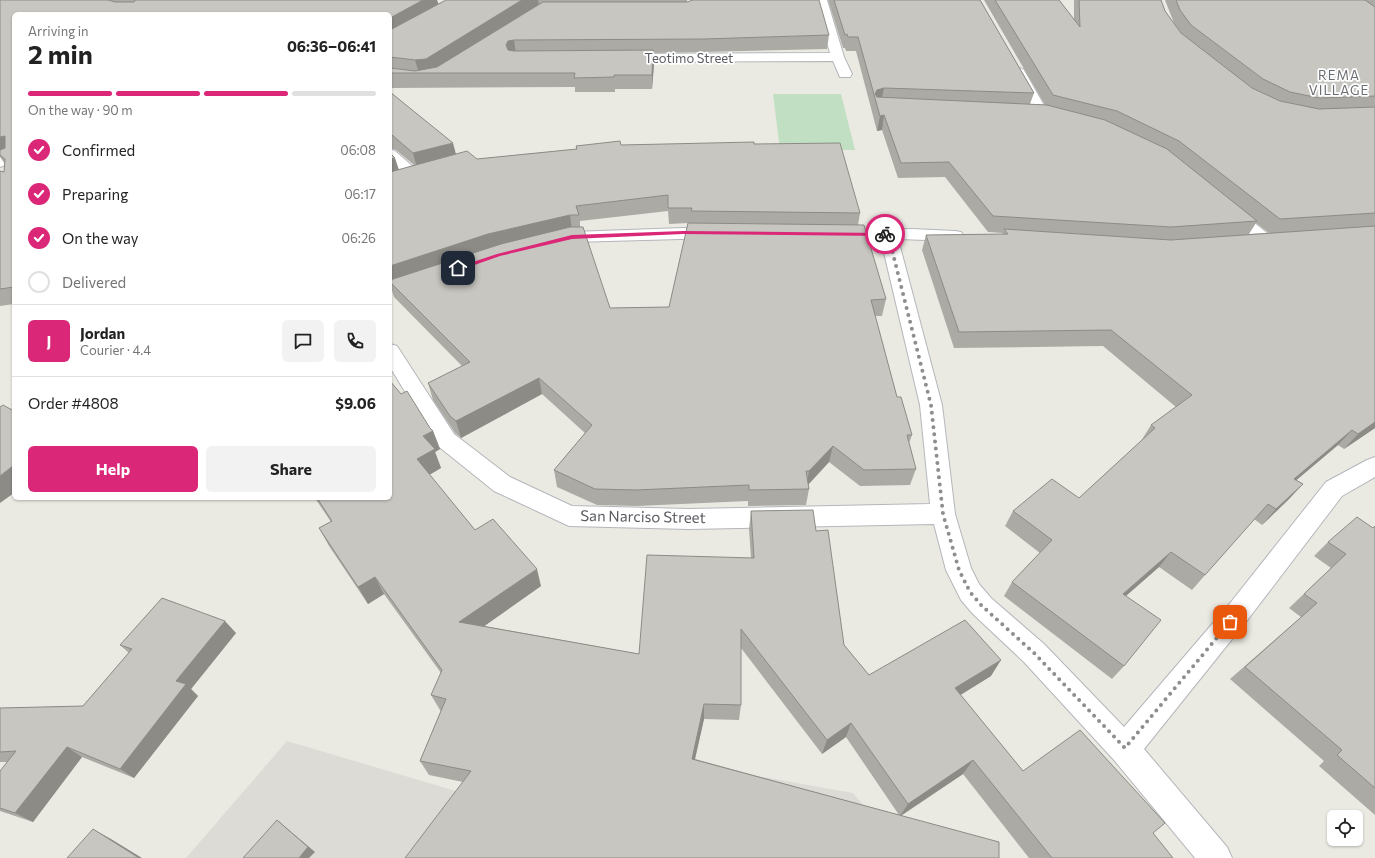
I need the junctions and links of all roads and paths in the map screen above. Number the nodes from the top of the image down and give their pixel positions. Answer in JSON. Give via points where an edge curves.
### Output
{"nodes":[{"id":1,"x":821,"y":0,"type":"edge"},
{"id":2,"x":838,"y":57,"type":"junction"},
{"id":3,"x":610,"y":58,"type":"edge"},
{"id":4,"x":1011,"y":60,"type":"edge"},
{"id":5,"x":845,"y":74,"type":"dead end"},
{"id":6,"x":1026,"y":113,"type":"edge"},
{"id":7,"x":392,"y":155,"type":"edge"},
{"id":8,"x":12,"y":159,"type":"edge"},
{"id":9,"x":2,"y":169,"type":"edge"},
{"id":10,"x":396,"y":180,"type":"edge"},
{"id":11,"x":1219,"y":203,"type":"edge"},
{"id":12,"x":730,"y":233,"type":"edge"},
{"id":13,"x":823,"y":234,"type":"edge"},
{"id":14,"x":888,"y":234,"type":"junction"},
{"id":15,"x":974,"y":237,"type":"edge"},
{"id":16,"x":1245,"y":243,"type":"edge"},
{"id":17,"x":542,"y":244,"type":"edge"},
{"id":18,"x":392,"y":354,"type":"edge"},
{"id":19,"x":1375,"y":466,"type":"edge"},
{"id":20,"x":943,"y":514,"type":"junction"},
{"id":21,"x":1125,"y":748,"type":"junction"},
{"id":22,"x":1216,"y":858,"type":"edge"}],
"edges":[{"from":1,"to":2,"type":"street"},
{"from":2,"to":3,"type":"street","name":"Teotimo Street"},
{"from":2,"to":5,"type":"street"},
{"from":4,"to":6,"type":"street","via":[[1048,115]]},
{"from":7,"to":10,"type":"street","via":[[421,174]]},
{"from":8,"to":9,"type":"street"},
{"from":11,"to":16,"type":"street","via":[[1275,241]]},
{"from":12,"to":17,"type":"street","via":[[572,237]]},
{"from":13,"to":14,"type":"street"},
{"from":14,"to":15,"type":"street"},
{"from":14,"to":20,"type":"street","via":[[931,405]]},
{"from":18,"to":20,"type":"street","name":"San Narciso Street","via":[[446,440],[502,484],[569,516],[689,519]]},
{"from":19,"to":21,"type":"street","via":[[1334,489],[1240,610]]},
{"from":20,"to":21,"type":"street","via":[[959,570],[970,592],[1034,653]]},
{"from":21,"to":22,"type":"street"}]}
